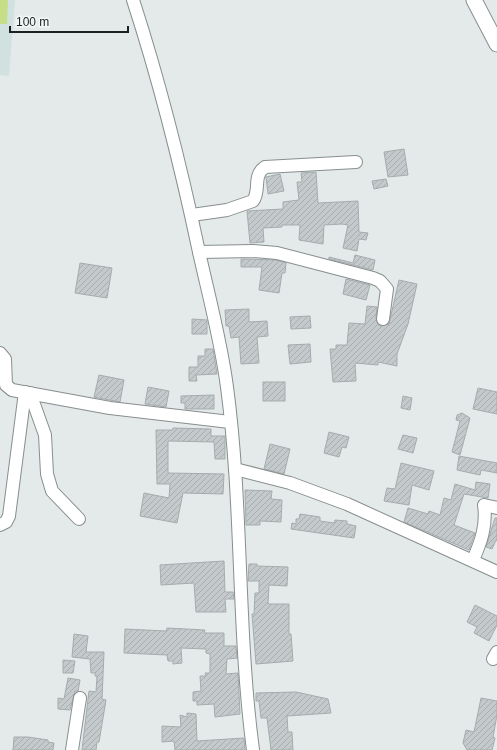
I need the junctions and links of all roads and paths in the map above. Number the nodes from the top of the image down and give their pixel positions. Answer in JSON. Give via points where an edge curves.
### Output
{"nodes":[{"id":1,"x":133,"y":0,"type":"edge"},
{"id":2,"x":474,"y":0,"type":"edge"},
{"id":3,"x":497,"y":44,"type":"edge"},
{"id":4,"x":356,"y":162,"type":"dead end"},
{"id":5,"x":192,"y":216,"type":"junction"},
{"id":6,"x":199,"y":252,"type":"junction"},
{"id":7,"x":383,"y":318,"type":"dead end"},
{"id":8,"x":0,"y":353,"type":"edge"},
{"id":9,"x":27,"y":393,"type":"junction"},
{"id":10,"x":230,"y":422,"type":"junction"},
{"id":11,"x":235,"y":469,"type":"junction"},
{"id":12,"x":497,"y":508,"type":"edge"},
{"id":13,"x":79,"y":519,"type":"dead end"},
{"id":14,"x":0,"y":526,"type":"edge"},
{"id":15,"x":473,"y":560,"type":"junction"},
{"id":16,"x":497,"y":572,"type":"edge"},
{"id":17,"x":80,"y":698,"type":"dead end"},
{"id":18,"x":72,"y":750,"type":"edge"},
{"id":19,"x":253,"y":750,"type":"edge"}],
"edges":[{"from":1,"to":5,"type":"street","via":[[157,76]]},
{"from":2,"to":3,"type":"main road"},
{"from":4,"to":5,"type":"street","via":[[266,168],[258,177],[253,201],[227,210]]},
{"from":5,"to":6,"type":"street"},
{"from":6,"to":7,"type":"street","via":[[277,253],[373,278],[387,289]]},
{"from":6,"to":10,"type":"street","via":[[227,386]]},
{"from":8,"to":9,"type":"street","via":[[5,359],[8,388]]},
{"from":9,"to":10,"type":"street","via":[[110,408]]},
{"from":9,"to":13,"type":"street","via":[[44,435],[47,474],[52,491]]},
{"from":9,"to":14,"type":"street","via":[[9,516]]},
{"from":10,"to":11,"type":"street"},
{"from":11,"to":15,"type":"street","via":[[290,483],[347,504]]},
{"from":11,"to":19,"type":"street"},
{"from":12,"to":15,"type":"street","via":[[484,505],[484,531]]},
{"from":15,"to":16,"type":"street"},
{"from":17,"to":18,"type":"street"}]}
